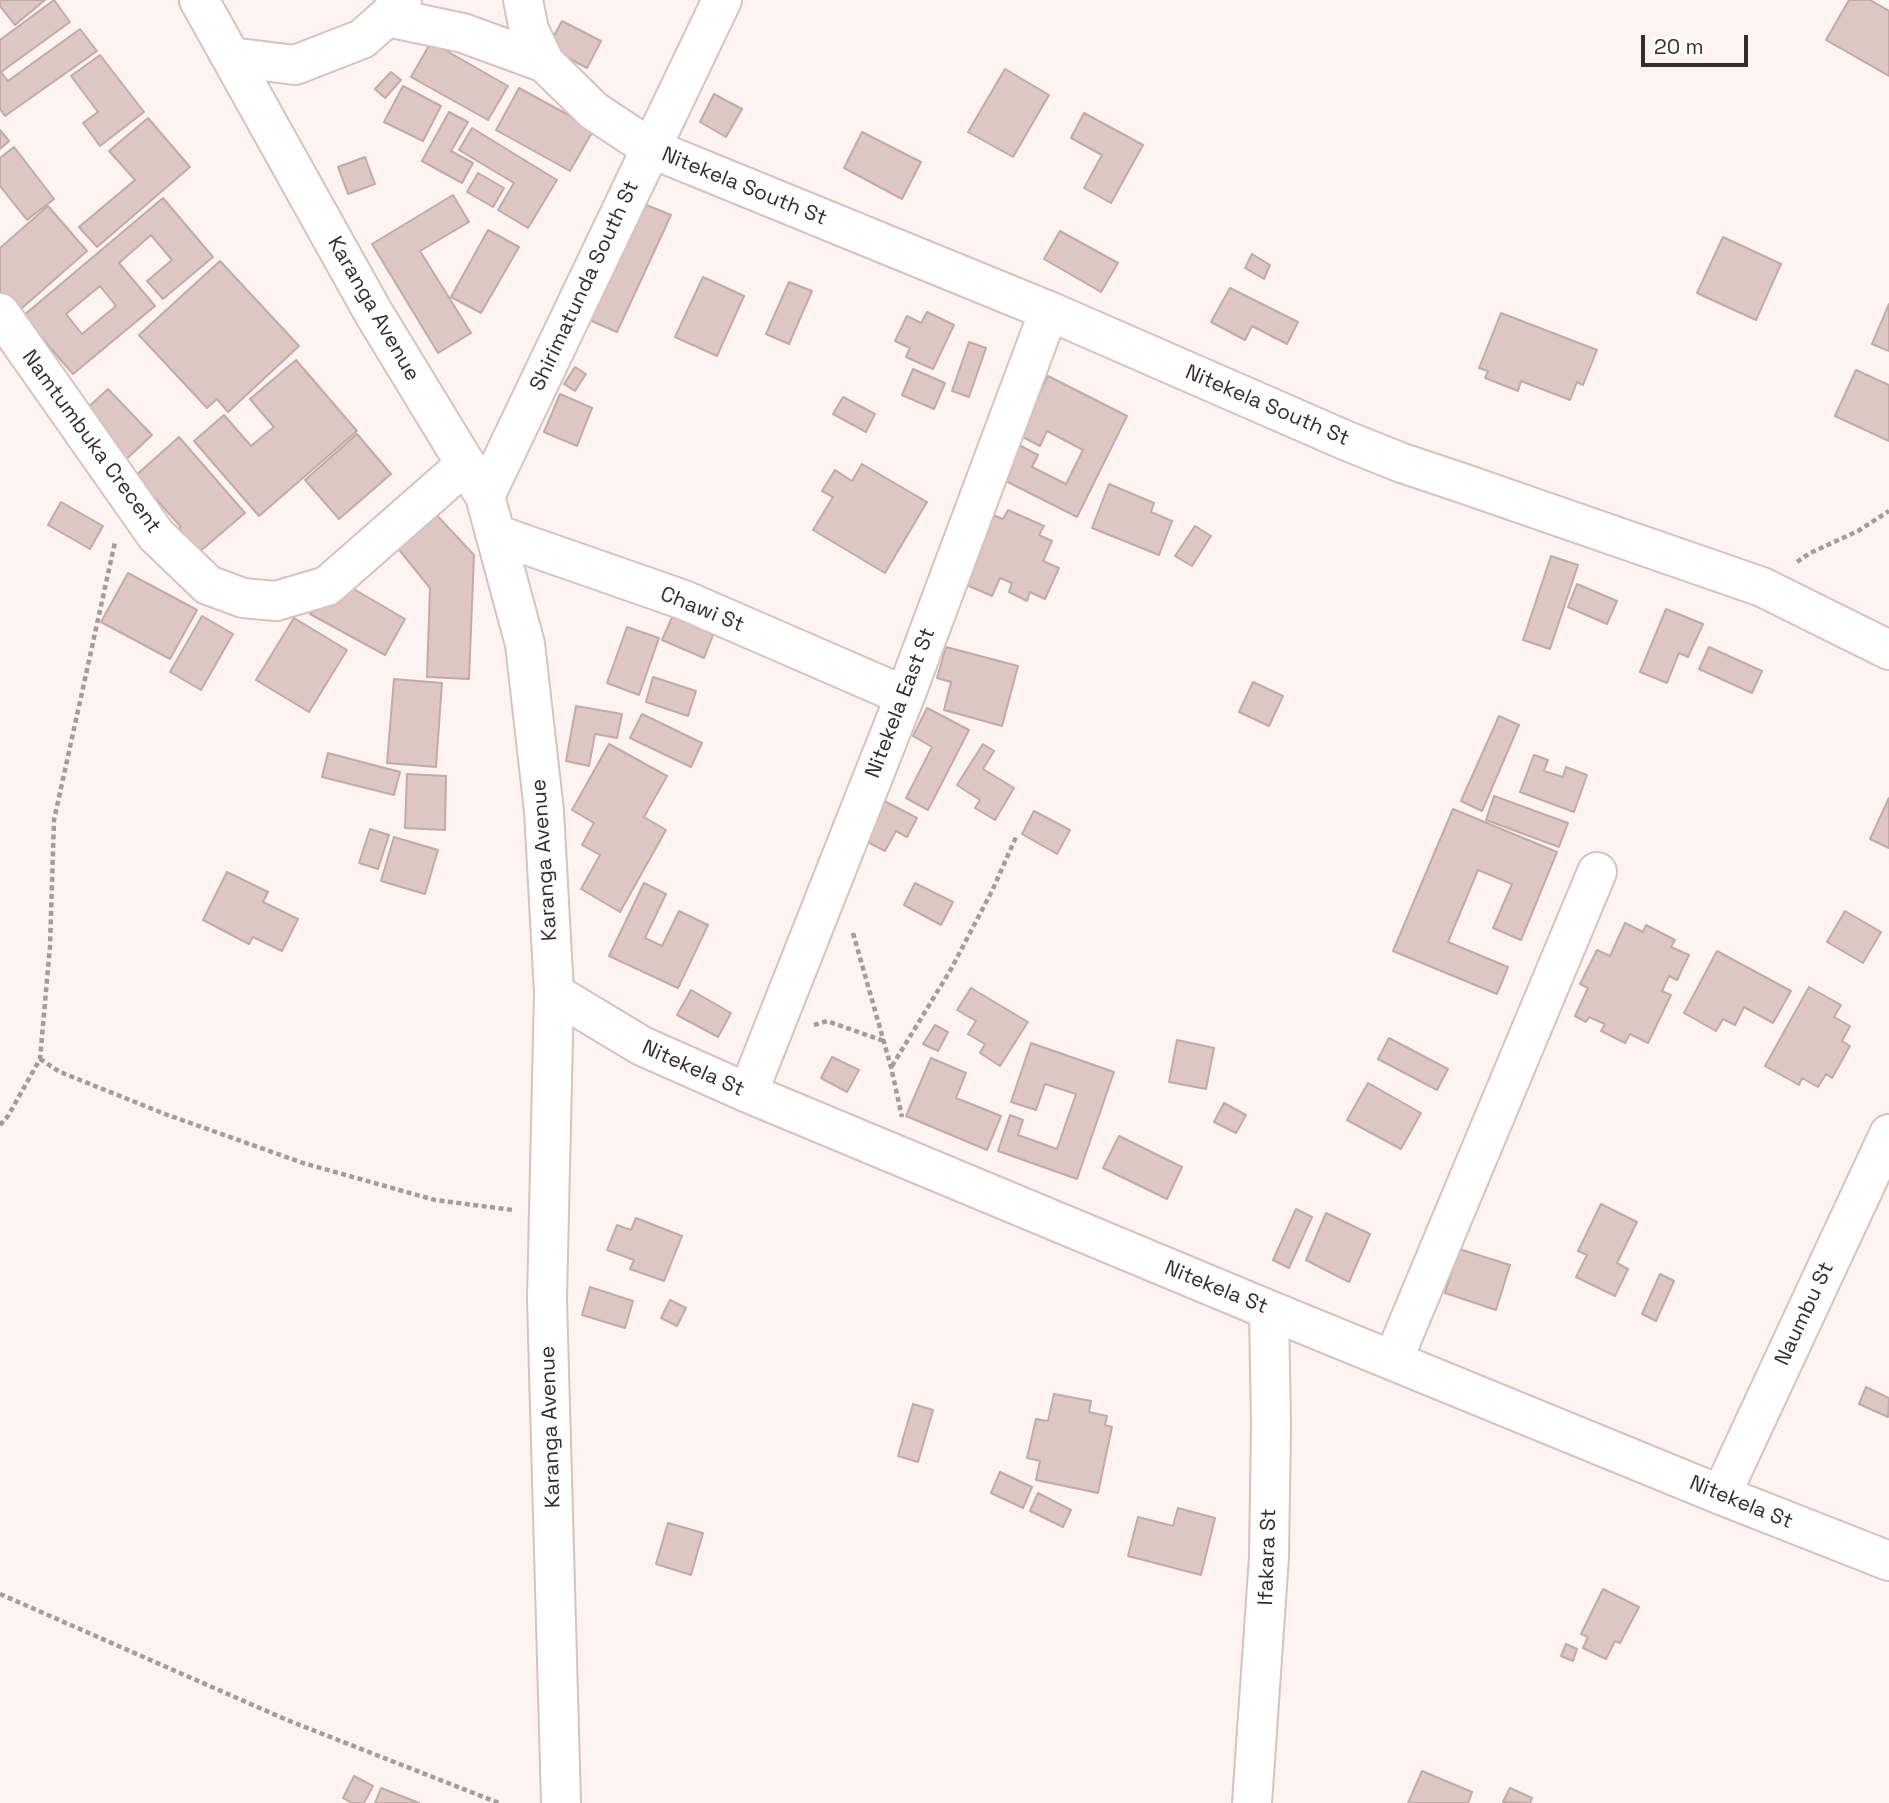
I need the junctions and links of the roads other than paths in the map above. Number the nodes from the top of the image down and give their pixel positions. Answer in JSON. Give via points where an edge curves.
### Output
{"nodes":[{"id":1,"x":199,"y":0,"type":"edge"},
{"id":2,"x":523,"y":0,"type":"edge"},
{"id":3,"x":722,"y":0,"type":"edge"},
{"id":4,"x":394,"y":8,"type":"edge"},
{"id":5,"x":230,"y":57,"type":"junction"},
{"id":6,"x":545,"y":64,"type":"junction"},
{"id":7,"x":650,"y":148,"type":"junction"},
{"id":8,"x":1049,"y":312,"type":"junction"},
{"id":9,"x":0,"y":313,"type":"edge"},
{"id":10,"x":466,"y":464,"type":"junction"},
{"id":11,"x":485,"y":496,"type":"junction"},
{"id":12,"x":495,"y":534,"type":"junction"},
{"id":13,"x":1889,"y":650,"type":"edge"},
{"id":14,"x":905,"y":696,"type":"junction"},
{"id":15,"x":1597,"y":872,"type":"dead end"},
{"id":16,"x":554,"y":993,"type":"junction"},
{"id":17,"x":748,"y":1093,"type":"junction"},
{"id":18,"x":1889,"y":1134,"type":"edge"},
{"id":19,"x":1269,"y":1310,"type":"junction"},
{"id":20,"x":1393,"y":1360,"type":"junction"},
{"id":21,"x":1721,"y":1495,"type":"junction"},
{"id":22,"x":1889,"y":1561,"type":"edge"},
{"id":23,"x":561,"y":1803,"type":"edge"},
{"id":24,"x":1252,"y":1803,"type":"edge"}],
"edges":[{"from":1,"to":5,"type":"street","name":"Karanga Avenue"},
{"from":2,"to":6,"type":"street","via":[[529,30]]},
{"from":3,"to":7,"type":"street","name":"Shirimatunda South St"},
{"from":4,"to":5,"type":"street","via":[[362,39],[295,65]]},
{"from":4,"to":6,"type":"street"},
{"from":5,"to":10,"type":"street","name":"Karanga Avenue","via":[[373,312]]},
{"from":6,"to":7,"type":"street","name":"Nitekela South St","via":[[594,111]]},
{"from":7,"to":8,"type":"street","name":"Nitekela South St"},
{"from":7,"to":11,"type":"street","name":"Shirimatunda South St"},
{"from":8,"to":13,"type":"street","name":"Nitekela South St","via":[[1402,463],[1762,587]]},
{"from":8,"to":14,"type":"street","name":"Nitekela East St"},
{"from":9,"to":10,"type":"street","name":"Namtumbuka Crecent","via":[[156,535],[208,585],[243,598],[276,601],[327,586]]},
{"from":10,"to":11,"type":"street","name":"Karanga Avenue"},
{"from":11,"to":12,"type":"street","name":"Karanga Avenue"},
{"from":12,"to":14,"type":"street","name":"Chawi St","via":[[684,600]]},
{"from":12,"to":16,"type":"street","name":"Karanga Avenue","via":[[525,644],[544,811]]},
{"from":14,"to":17,"type":"street","name":"Nitekela East St"},
{"from":15,"to":20,"type":"street"},
{"from":16,"to":17,"type":"street","name":"Nitekela St","via":[[642,1046]]},
{"from":16,"to":23,"type":"street","name":"Karanga Avenue","via":[[547,1299]]},
{"from":17,"to":19,"type":"street","name":"Nitekela St"},
{"from":18,"to":21,"type":"street","name":"Naumbu St"},
{"from":19,"to":20,"type":"street","name":"Nitekela St"},
{"from":19,"to":24,"type":"street","name":"Ifakara St","via":[[1269,1557]]},
{"from":20,"to":21,"type":"street","name":"Nitekela St"},
{"from":21,"to":22,"type":"street","name":"Nitekela St"}]}
